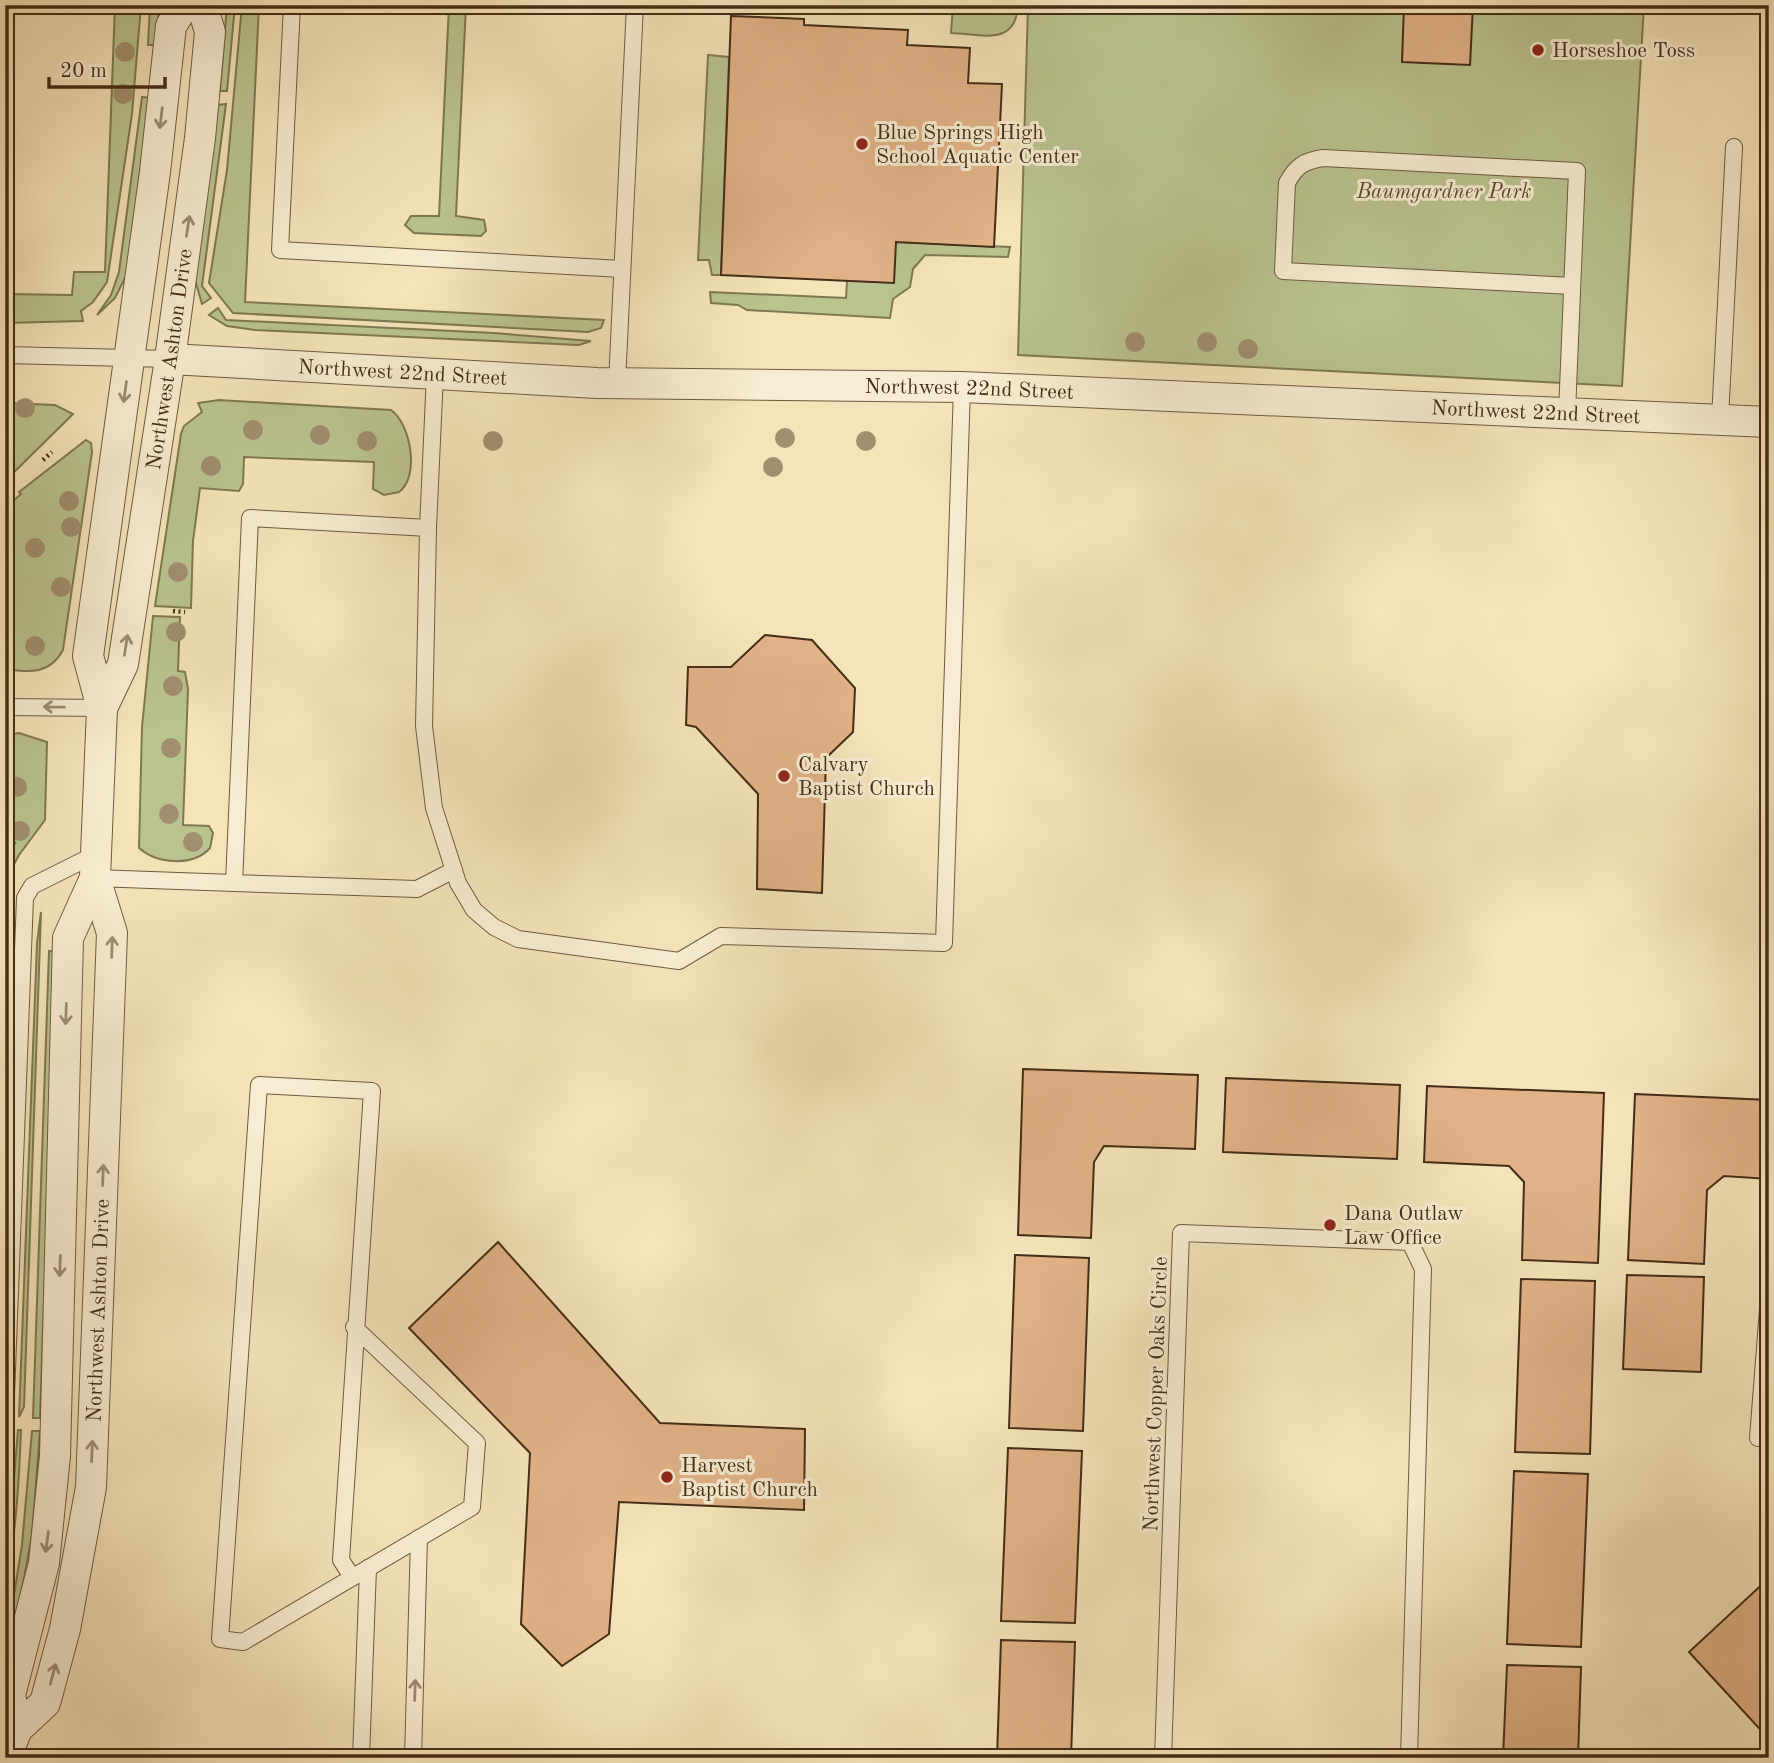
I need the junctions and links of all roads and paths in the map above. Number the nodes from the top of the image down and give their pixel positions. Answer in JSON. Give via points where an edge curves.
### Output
{"nodes":[{"id":1,"x":184,"y":5,"type":"edge"},
{"id":2,"x":202,"y":5,"type":"edge"},
{"id":3,"x":292,"y":5,"type":"edge"},
{"id":4,"x":635,"y":5,"type":"edge"},
{"id":5,"x":1734,"y":147,"type":"dead end"},
{"id":6,"x":622,"y":269,"type":"junction"},
{"id":7,"x":1572,"y":286,"type":"junction"},
{"id":8,"x":5,"y":355,"type":"edge"},
{"id":9,"x":129,"y":358,"type":"junction"},
{"id":10,"x":170,"y":359,"type":"junction"},
{"id":11,"x":435,"y":374,"type":"junction"},
{"id":12,"x":617,"y":383,"type":"junction"},
{"id":13,"x":962,"y":387,"type":"junction"},
{"id":14,"x":1567,"y":413,"type":"junction"},
{"id":15,"x":1720,"y":419,"type":"junction"},
{"id":16,"x":1769,"y":422,"type":"edge"},
{"id":17,"x":52,"y":452,"type":"dead end"},
{"id":18,"x":43,"y":460,"type":"dead end"},
{"id":19,"x":14,"y":486,"type":"dead end"},
{"id":20,"x":5,"y":493,"type":"edge"},
{"id":21,"x":428,"y":528,"type":"junction"},
{"id":22,"x":173,"y":611,"type":"dead end"},
{"id":23,"x":185,"y":612,"type":"dead end"},
{"id":24,"x":5,"y":707,"type":"edge"},
{"id":25,"x":102,"y":708,"type":"junction"},
{"id":26,"x":96,"y":866,"type":"junction"},
{"id":27,"x":454,"y":870,"type":"junction"},
{"id":28,"x":234,"y":883,"type":"junction"},
{"id":29,"x":1769,"y":1296,"type":"edge"},
{"id":30,"x":354,"y":1327,"type":"junction"},
{"id":31,"x":5,"y":1422,"type":"edge"},
{"id":32,"x":1758,"y":1438,"type":"dead end"},
{"id":33,"x":419,"y":1538,"type":"junction"},
{"id":34,"x":368,"y":1568,"type":"junction"},
{"id":35,"x":352,"y":1577,"type":"junction"},
{"id":36,"x":11,"y":1663,"type":"edge"},
{"id":37,"x":17,"y":1729,"type":"junction"},
{"id":38,"x":6,"y":1758,"type":"edge"},
{"id":39,"x":361,"y":1758,"type":"edge"},
{"id":40,"x":413,"y":1758,"type":"edge"},
{"id":41,"x":1163,"y":1758,"type":"edge"},
{"id":42,"x":1409,"y":1758,"type":"edge"}],
"edges":[{"from":1,"to":9,"type":"street","name":"Northwest Ashton Drive","one_way":true,"via":[[170,26]]},
{"from":10,"to":2,"type":"street","name":"Northwest Ashton Drive","one_way":true,"via":[[210,32]]},
{"from":3,"to":6,"type":"lane","via":[[280,250]]},
{"from":4,"to":6,"type":"lane"},
{"from":5,"to":15,"type":"lane"},
{"from":6,"to":12,"type":"lane"},
{"from":7,"to":7,"type":"lane","via":[[1577,171],[1323,158],[1306,161],[1287,183],[1283,271]]},
{"from":7,"to":14,"type":"lane"},
{"from":8,"to":9,"type":"lane"},
{"from":9,"to":10,"type":"lane"},
{"from":9,"to":25,"type":"street","name":"Northwest Ashton Drive","one_way":true,"via":[[88,656]]},
{"from":10,"to":11,"type":"street","name":"Northwest 22nd Street"},
{"from":25,"to":10,"type":"street","name":"Northwest Ashton Drive","one_way":true,"via":[[123,664]]},
{"from":11,"to":12,"type":"street","name":"Northwest 22nd Street"},
{"from":11,"to":21,"type":"lane"},
{"from":12,"to":13,"type":"street","name":"Northwest 22nd Street"},
{"from":13,"to":14,"type":"street","name":"Northwest 22nd Street"},
{"from":13,"to":27,"type":"lane","via":[[944,943],[721,936],[679,961],[518,939],[474,910]]},
{"from":14,"to":15,"type":"street","name":"Northwest 22nd Street"},
{"from":15,"to":16,"type":"street","name":"Northwest 22nd Street"},
{"from":17,"to":18,"type":"path"},
{"from":19,"to":20,"type":"path"},
{"from":21,"to":27,"type":"lane","via":[[424,726],[434,808]]},
{"from":21,"to":28,"type":"lane","via":[[250,518]]},
{"from":22,"to":23,"type":"path"},
{"from":25,"to":24,"type":"lane","one_way":true},
{"from":25,"to":26,"type":"street","name":"Northwest Ashton Drive"},
{"from":26,"to":28,"type":"lane"},
{"from":26,"to":31,"type":"lane","via":[[32,886],[25,898]]},
{"from":26,"to":36,"type":"street","name":"Northwest Ashton Drive","one_way":true,"via":[[68,938],[53,1484],[44,1563]]},
{"from":37,"to":26,"type":"street","name":"Northwest Ashton Drive","one_way":true,"via":[[45,1703],[65,1629],[91,1487],[113,933]]},
{"from":27,"to":28,"type":"lane","via":[[417,889]]},
{"from":29,"to":32,"type":"lane"},
{"from":30,"to":33,"type":"lane","via":[[477,1443],[472,1507]]},
{"from":30,"to":35,"type":"lane","via":[[341,1560]]},
{"from":30,"to":35,"type":"lane","via":[[372,1091],[259,1085],[220,1639],[243,1642]]},
{"from":33,"to":34,"type":"lane"},
{"from":40,"to":33,"type":"lane","one_way":true},
{"from":34,"to":35,"type":"lane"},
{"from":34,"to":39,"type":"lane"},
{"from":36,"to":37,"type":"street","name":"Northwest Ashton Drive","via":[[10,1695]]},
{"from":37,"to":38,"type":"street","name":"Northwest Ashton Drive"},
{"from":41,"to":42,"type":"lane","name":"Northwest Copper Oaks Circle","via":[[1181,1233],[1410,1241],[1423,1269]]}]}
